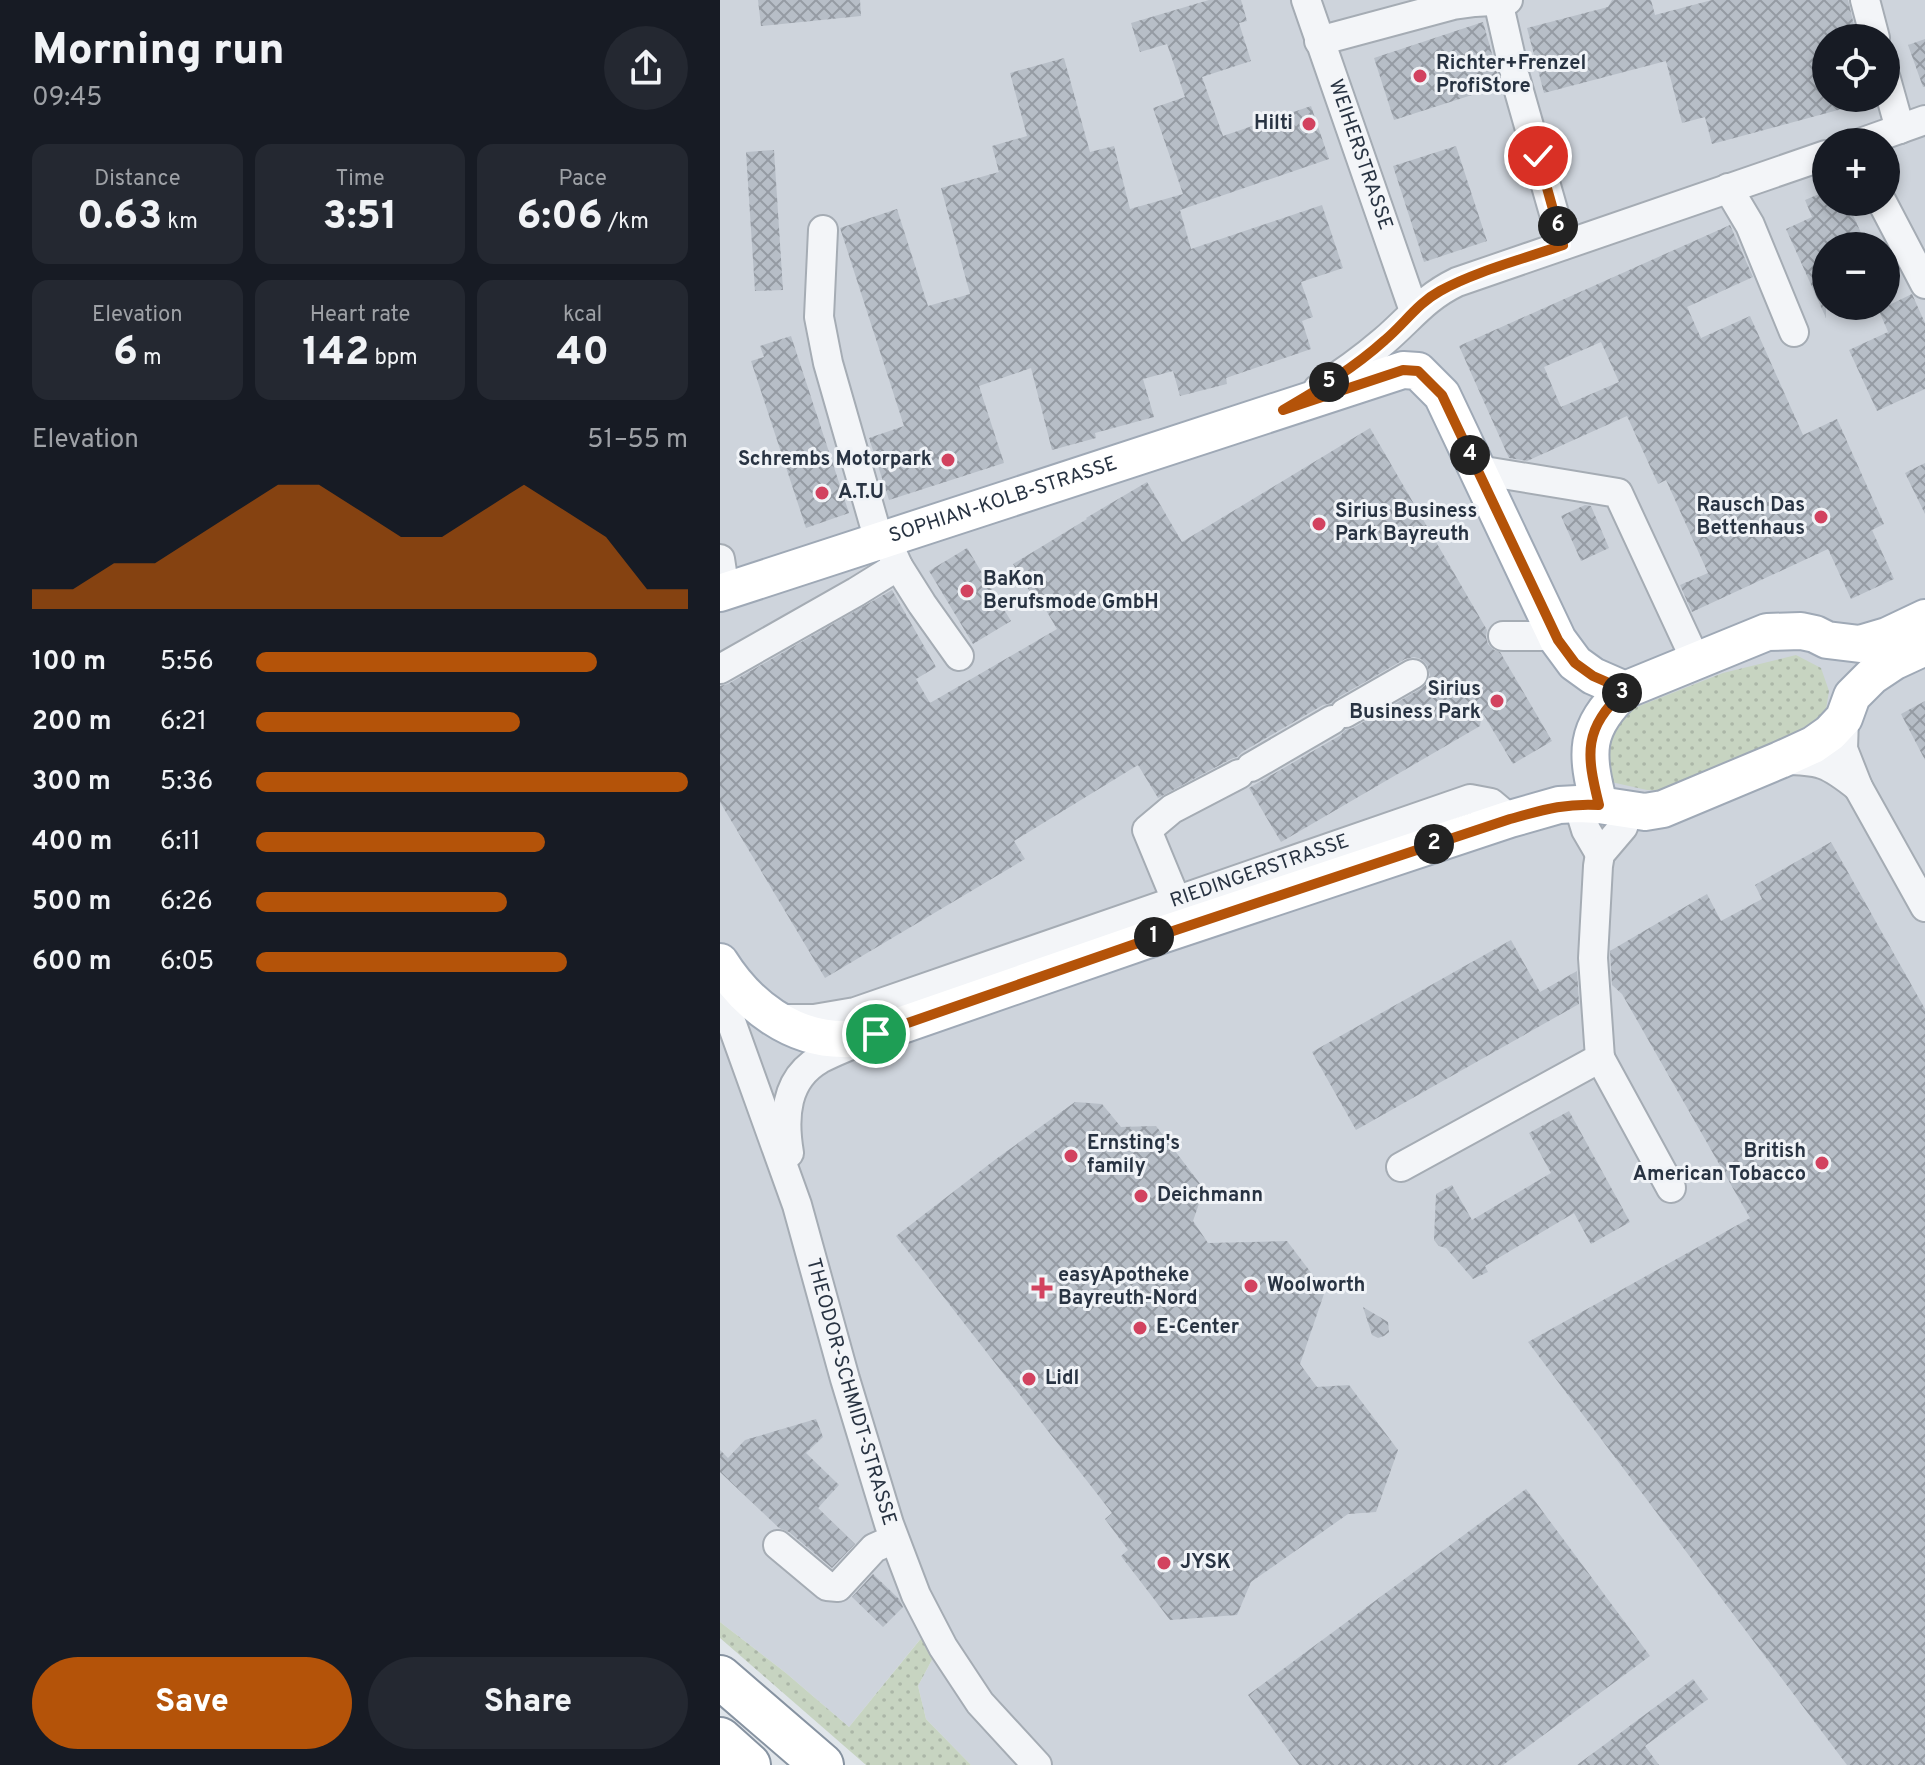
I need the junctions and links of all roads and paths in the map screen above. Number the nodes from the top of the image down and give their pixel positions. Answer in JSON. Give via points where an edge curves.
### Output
{"nodes":[{"id":1,"x":1306,"y":0,"type":"edge"},
{"id":2,"x":1865,"y":0,"type":"edge"},
{"id":3,"x":1503,"y":1,"type":"edge"},
{"id":4,"x":1871,"y":24,"type":"edge"},
{"id":5,"x":1319,"y":41,"type":"junction"},
{"id":6,"x":1900,"y":104,"type":"edge"},
{"id":7,"x":1912,"y":125,"type":"edge"},
{"id":8,"x":1812,"y":160,"type":"edge"},
{"id":9,"x":1728,"y":188,"type":"junction"},
{"id":10,"x":1889,"y":216,"type":"edge"},
{"id":11,"x":823,"y":230,"type":"dead end"},
{"id":12,"x":1563,"y":245,"type":"junction"},
{"id":13,"x":1925,"y":284,"type":"edge"},
{"id":14,"x":1414,"y":311,"type":"junction"},
{"id":15,"x":1794,"y":332,"type":"dead end"},
{"id":16,"x":1283,"y":410,"type":"junction"},
{"id":17,"x":1478,"y":470,"type":"junction"},
{"id":18,"x":888,"y":549,"type":"junction"},
{"id":19,"x":722,"y":581,"type":"edge"},
{"id":20,"x":1925,"y":618,"type":"edge"},
{"id":21,"x":1503,"y":636,"type":"dead end"},
{"id":22,"x":1556,"y":636,"type":"junction"},
{"id":23,"x":1827,"y":640,"type":"junction"},
{"id":24,"x":1909,"y":654,"type":"edge"},
{"id":25,"x":959,"y":656,"type":"dead end"},
{"id":26,"x":1696,"y":661,"type":"junction"},
{"id":27,"x":720,"y":669,"type":"edge"},
{"id":28,"x":1413,"y":674,"type":"dead end"},
{"id":29,"x":1625,"y":690,"type":"junction"},
{"id":30,"x":1848,"y":707,"type":"junction"},
{"id":31,"x":1780,"y":760,"type":"junction"},
{"id":32,"x":1858,"y":787,"type":"junction"},
{"id":33,"x":1602,"y":806,"type":"junction"},
{"id":34,"x":1510,"y":819,"type":"junction"},
{"id":35,"x":1600,"y":854,"type":"junction"},
{"id":36,"x":1176,"y":900,"type":"junction"},
{"id":37,"x":1925,"y":907,"type":"edge"},
{"id":38,"x":720,"y":962,"type":"edge"},
{"id":39,"x":720,"y":991,"type":"edge"},
{"id":40,"x":776,"y":1020,"type":"junction"},
{"id":41,"x":876,"y":1034,"type":"junction"},
{"id":42,"x":1600,"y":1058,"type":"junction"},
{"id":43,"x":1401,"y":1167,"type":"dead end"},
{"id":44,"x":1671,"y":1188,"type":"dead end"},
{"id":45,"x":797,"y":1205,"type":"junction"},
{"id":46,"x":894,"y":1539,"type":"junction"},
{"id":47,"x":778,"y":1545,"type":"dead end"},
{"id":48,"x":720,"y":1660,"type":"edge"},
{"id":49,"x":732,"y":1686,"type":"edge"},
{"id":50,"x":720,"y":1739,"type":"edge"},
{"id":51,"x":749,"y":1765,"type":"edge"},
{"id":52,"x":822,"y":1765,"type":"edge"},
{"id":53,"x":1037,"y":1765,"type":"edge"}],
"edges":[{"from":1,"to":5,"type":"street","name":"WEIHERSTRASSE"},
{"from":2,"to":4,"type":"street"},
{"from":3,"to":5,"type":"street","via":[[1453,5]]},
{"from":3,"to":12,"type":"street","via":[[1514,72]]},
{"from":5,"to":14,"type":"street","name":"WEIHERSTRASSE"},
{"from":6,"to":7,"type":"street"},
{"from":8,"to":9,"type":"street"},
{"from":9,"to":12,"type":"street"},
{"from":9,"to":15,"type":"street","via":[[1750,225]]},
{"from":10,"to":13,"type":"street"},
{"from":11,"to":18,"type":"street","via":[[819,317],[828,363]]},
{"from":12,"to":14,"type":"street","via":[[1457,282]]},
{"from":14,"to":16,"type":"street","via":[[1344,373]]},
{"from":16,"to":17,"type":"main road","via":[[1403,370],[1418,371],[1442,395]]},
{"from":16,"to":18,"type":"main road","name":"SOPHIAN-KOLB-STRASSE"},
{"from":17,"to":22,"type":"main road"},
{"from":17,"to":26,"type":"street","via":[[1618,493]]},
{"from":18,"to":19,"type":"main road","name":"SOPHIAN-KOLB-STRASSE"},
{"from":18,"to":25,"type":"street"},
{"from":18,"to":27,"type":"street"},
{"from":20,"to":23,"type":"main road","via":[[1860,644]]},
{"from":21,"to":22,"type":"street"},
{"from":22,"to":29,"type":"main road","via":[[1575,663]]},
{"from":23,"to":26,"type":"main road","via":[[1801,631],[1767,632]]},
{"from":23,"to":30,"type":"main road","via":[[1850,676]]},
{"from":24,"to":30,"type":"main road","name":"RIEDINGERSTRASSE","via":[[1872,676]]},
{"from":24,"to":32,"type":"street","via":[[1871,694],[1861,718],[1854,743]]},
{"from":26,"to":29,"type":"main road"},
{"from":28,"to":36,"type":"street","via":[[1172,809],[1147,830]]},
{"from":29,"to":33,"type":"main road","via":[[1608,706],[1591,741],[1589,754]]},
{"from":30,"to":31,"type":"main road","name":"RIEDINGERSTRASSE","via":[[1830,733]]},
{"from":30,"to":32,"type":"street","via":[[1843,749]]},
{"from":31,"to":32,"type":"street","via":[[1821,762]]},
{"from":31,"to":33,"type":"main road","name":"RIEDINGERSTRASSE","via":[[1663,809]]},
{"from":32,"to":37,"type":"street"},
{"from":33,"to":34,"type":"main road","name":"RIEDINGERSTRASSE","via":[[1559,805]]},
{"from":33,"to":35,"type":"street","via":[[1586,830]]},
{"from":33,"to":35,"type":"street","via":[[1623,827]]},
{"from":34,"to":36,"type":"street","name":"RIEDINGERSTRASSE","via":[[1491,803],[1470,799]]},
{"from":34,"to":41,"type":"main road","name":"RIEDINGERSTRASSE"},
{"from":35,"to":42,"type":"street","via":[[1593,958]]},
{"from":36,"to":40,"type":"street","name":"RIEDINGERSTRASSE","via":[[855,1012]]},
{"from":38,"to":40,"type":"main road","name":"RIEDINGERSTRASSE","via":[[731,980]]},
{"from":39,"to":45,"type":"street","name":"THEODOR-SCHMIDT-STRASSE"},
{"from":40,"to":41,"type":"main road","name":"RIEDINGERSTRASSE","via":[[843,1040]]},
{"from":41,"to":45,"type":"street","via":[[818,1060],[792,1090],[785,1129]]},
{"from":42,"to":43,"type":"street"},
{"from":42,"to":44,"type":"street"},
{"from":45,"to":46,"type":"street","name":"THEODOR-SCHMIDT-STRASSE"},
{"from":46,"to":47,"type":"street","via":[[874,1548],[838,1587],[827,1586]]},
{"from":46,"to":53,"type":"street","name":"THEODOR-SCHMIDT-STRASSE","via":[[943,1647],[980,1703]]},
{"from":48,"to":49,"type":"highway"},
{"from":49,"to":52,"type":"highway"},
{"from":50,"to":51,"type":"highway"}]}
